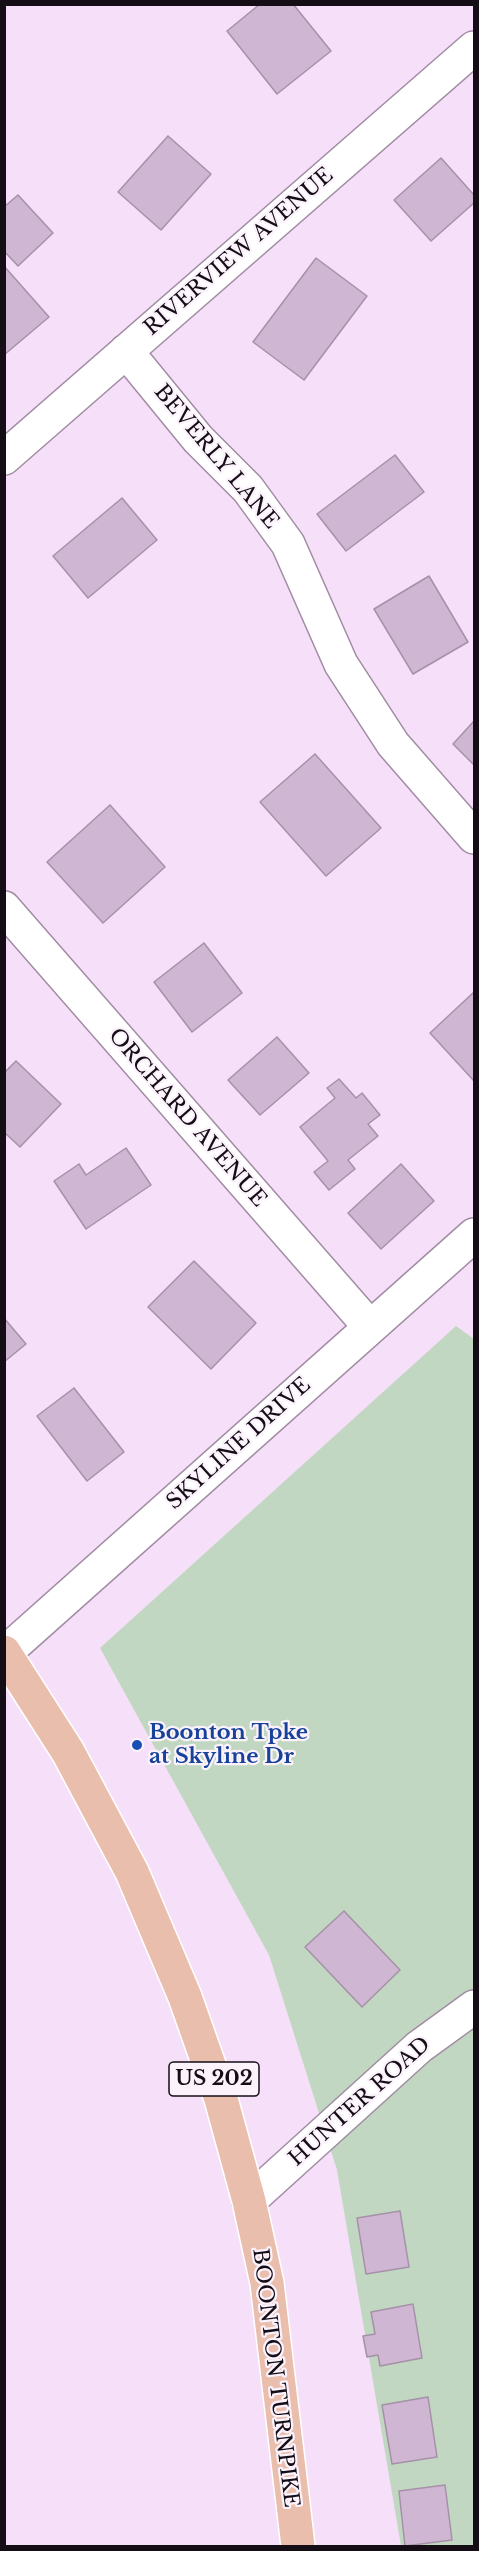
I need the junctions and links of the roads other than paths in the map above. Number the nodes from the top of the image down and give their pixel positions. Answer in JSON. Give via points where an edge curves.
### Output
{"nodes":[{"id":1,"x":472,"y":54,"type":"edge"},
{"id":2,"x":126,"y":351,"type":"junction"},
{"id":3,"x":4,"y":458,"type":"edge"},
{"id":4,"x":474,"y":837,"type":"edge"},
{"id":5,"x":4,"y":908,"type":"edge"},
{"id":6,"x":474,"y":1235,"type":"edge"},
{"id":7,"x":370,"y":1327,"type":"junction"},
{"id":8,"x":5,"y":1653,"type":"edge"},
{"id":9,"x":474,"y":2007,"type":"edge"},
{"id":10,"x":249,"y":2201,"type":"junction"},
{"id":11,"x":298,"y":2547,"type":"edge"}],
"edges":[{"from":1,"to":2,"type":"street","name":"RIVERVIEW AVENUE"},
{"from":2,"to":3,"type":"street","name":"RIVERVIEW AVENUE"},
{"from":2,"to":4,"type":"street","name":"BEVERLY LANE","via":[[198,439],[248,489],[288,544],[340,664],[393,744]]},
{"from":5,"to":7,"type":"street","name":"ORCHARD AVENUE"},
{"from":6,"to":7,"type":"street","name":"SKYLINE DRIVE"},
{"from":7,"to":8,"type":"street","name":"SKYLINE DRIVE"},
{"from":8,"to":10,"type":"main road","name":"BOONTON TURNPIKE","number":"US 202","via":[[68,1752],[132,1872],[185,1997],[221,2099]]},
{"from":9,"to":10,"type":"street","name":"HUNTER ROAD","via":[[419,2047]]},
{"from":10,"to":11,"type":"main road","name":"BOONTON TURNPIKE","number":"US 202","via":[[267,2283]]}]}
